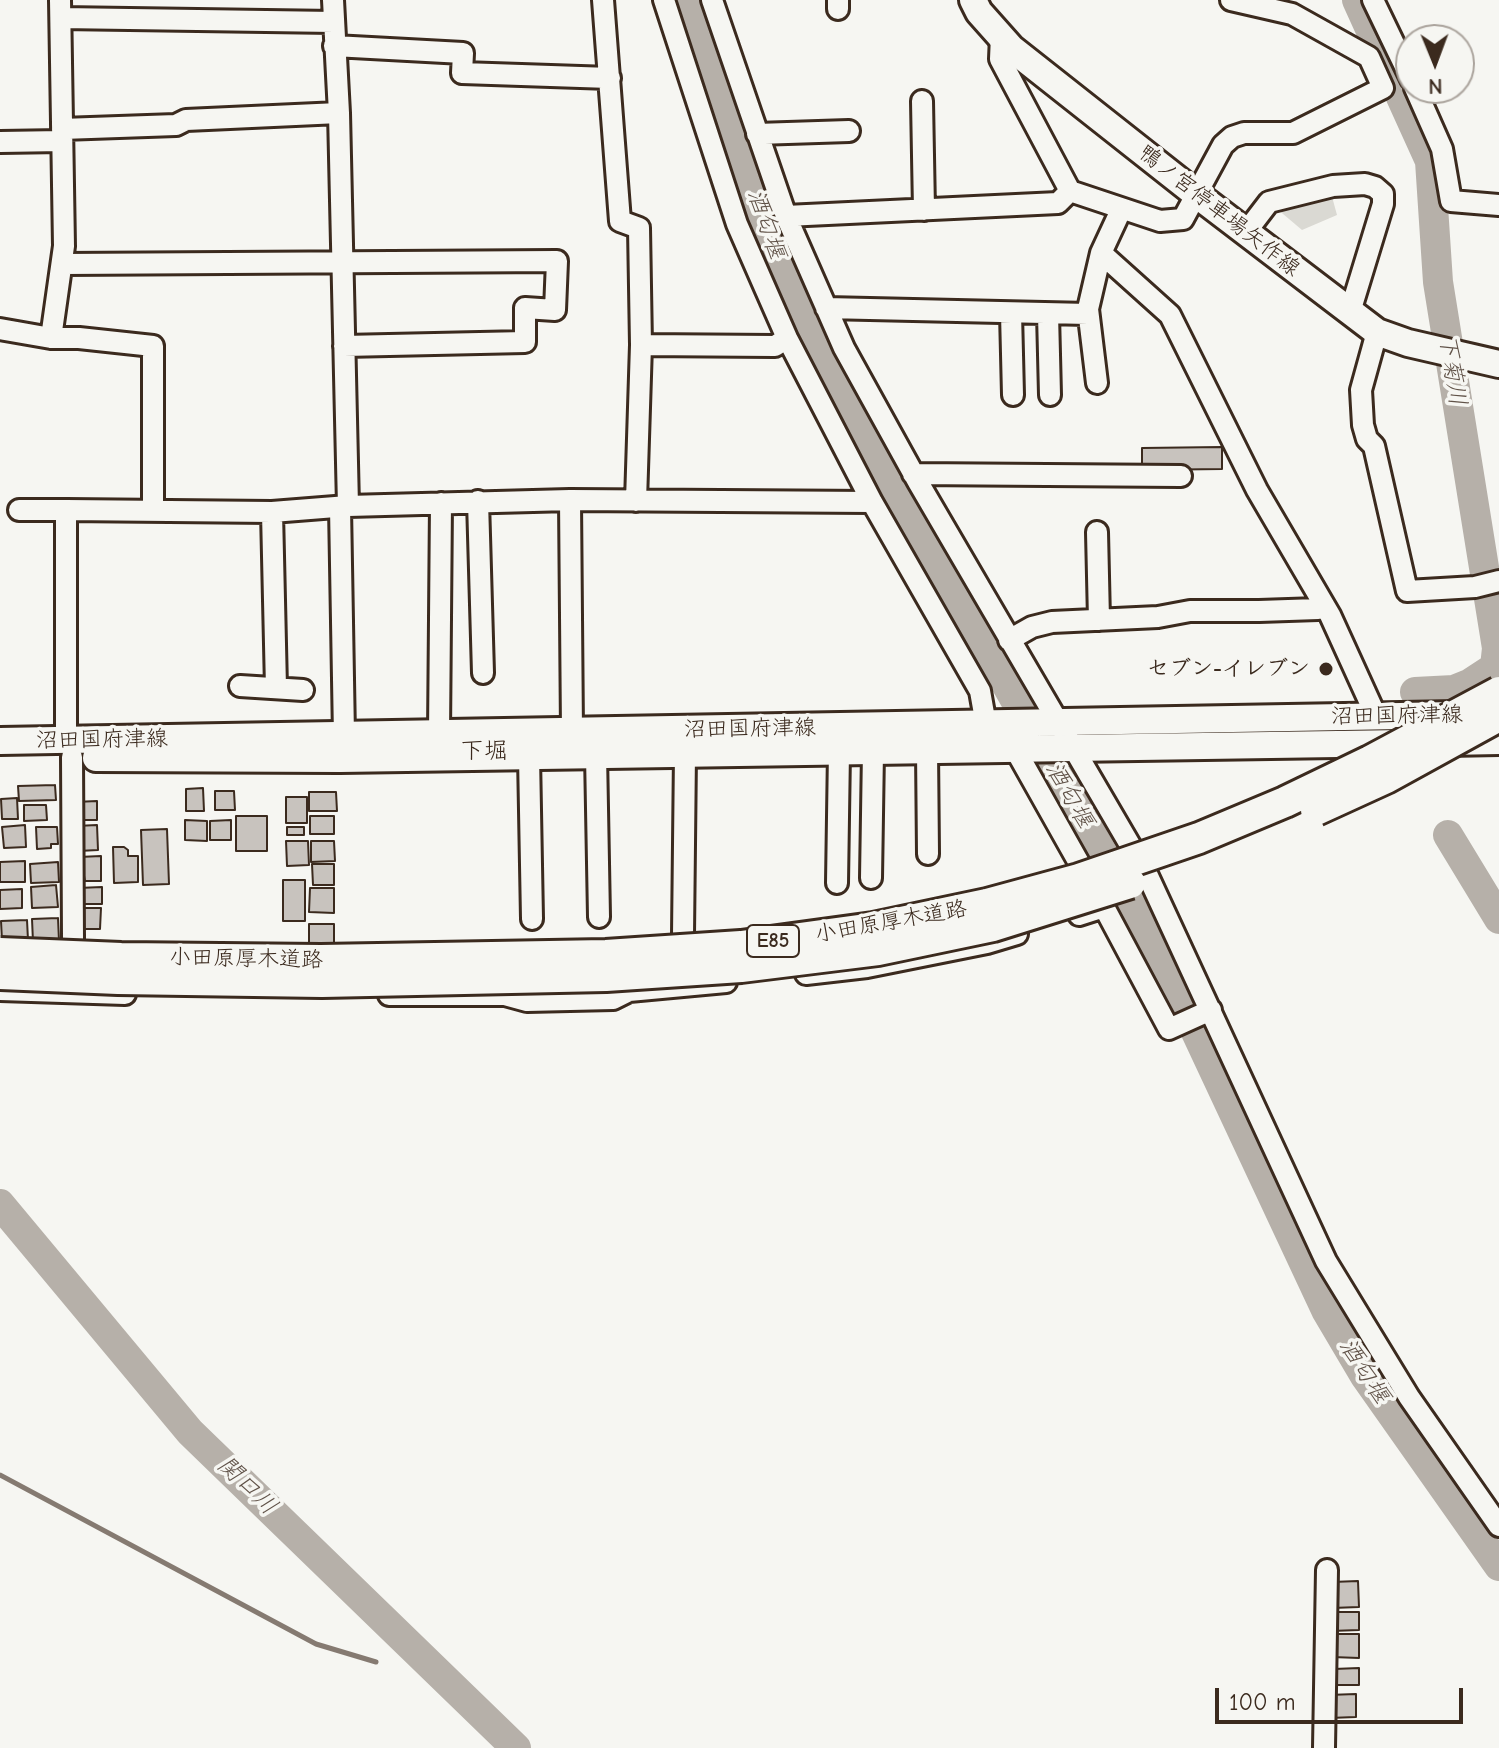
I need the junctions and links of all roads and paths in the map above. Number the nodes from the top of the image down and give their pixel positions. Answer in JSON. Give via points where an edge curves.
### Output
{"nodes":[{"id":1,"x":333,"y":0,"type":"edge"},
{"id":2,"x":603,"y":0,"type":"edge"},
{"id":3,"x":664,"y":0,"type":"edge"},
{"id":4,"x":712,"y":0,"type":"edge"},
{"id":5,"x":973,"y":0,"type":"edge"},
{"id":6,"x":1231,"y":0,"type":"edge"},
{"id":7,"x":1373,"y":0,"type":"edge"},
{"id":8,"x":61,"y":9,"type":"edge"},
{"id":9,"x":334,"y":22,"type":"junction"},
{"id":10,"x":1001,"y":36,"type":"junction"},
{"id":11,"x":334,"y":46,"type":"junction"},
{"id":12,"x":1395,"y":46,"type":"edge"},
{"id":13,"x":610,"y":78,"type":"junction"},
{"id":14,"x":922,"y":101,"type":"dead end"},
{"id":15,"x":1422,"y":104,"type":"edge"},
{"id":16,"x":339,"y":113,"type":"junction"},
{"id":17,"x":849,"y":131,"type":"dead end"},
{"id":18,"x":757,"y":134,"type":"junction"},
{"id":19,"x":62,"y":135,"type":"junction"},
{"id":20,"x":0,"y":142,"type":"edge"},
{"id":21,"x":1070,"y":191,"type":"junction"},
{"id":22,"x":1196,"y":194,"type":"junction"},
{"id":23,"x":1499,"y":205,"type":"edge"},
{"id":24,"x":924,"y":210,"type":"junction"},
{"id":25,"x":1121,"y":210,"type":"junction"},
{"id":26,"x":786,"y":216,"type":"junction"},
{"id":27,"x":1246,"y":232,"type":"junction"},
{"id":28,"x":1101,"y":253,"type":"junction"},
{"id":29,"x":63,"y":264,"type":"junction"},
{"id":30,"x":342,"y":264,"type":"junction"},
{"id":31,"x":826,"y":308,"type":"junction"},
{"id":32,"x":1350,"y":312,"type":"junction"},
{"id":33,"x":1011,"y":313,"type":"junction"},
{"id":34,"x":1048,"y":314,"type":"junction"},
{"id":35,"x":1088,"y":314,"type":"junction"},
{"id":36,"x":0,"y":329,"type":"edge"},
{"id":37,"x":1377,"y":332,"type":"junction"},
{"id":38,"x":51,"y":338,"type":"junction"},
{"id":39,"x":787,"y":338,"type":"junction"},
{"id":40,"x":641,"y":345,"type":"junction"},
{"id":41,"x":344,"y":346,"type":"junction"},
{"id":42,"x":1499,"y":364,"type":"edge"},
{"id":43,"x":1097,"y":383,"type":"dead end"},
{"id":44,"x":1013,"y":395,"type":"dead end"},
{"id":45,"x":1050,"y":395,"type":"dead end"},
{"id":46,"x":913,"y":474,"type":"junction"},
{"id":47,"x":1181,"y":476,"type":"dead end"},
{"id":48,"x":570,"y":500,"type":"junction"},
{"id":49,"x":478,"y":501,"type":"junction"},
{"id":50,"x":636,"y":501,"type":"junction"},
{"id":51,"x":872,"y":502,"type":"junction"},
{"id":52,"x":441,"y":503,"type":"junction"},
{"id":53,"x":344,"y":506,"type":"junction"},
{"id":54,"x":19,"y":510,"type":"dead end"},
{"id":55,"x":66,"y":510,"type":"junction"},
{"id":56,"x":153,"y":510,"type":"junction"},
{"id":57,"x":272,"y":512,"type":"junction"},
{"id":58,"x":1097,"y":532,"type":"dead end"},
{"id":59,"x":1499,"y":581,"type":"edge"},
{"id":60,"x":1323,"y":606,"type":"junction"},
{"id":61,"x":1099,"y":620,"type":"junction"},
{"id":62,"x":1009,"y":640,"type":"junction"},
{"id":63,"x":483,"y":673,"type":"dead end"},
{"id":64,"x":240,"y":686,"type":"dead end"},
{"id":65,"x":276,"y":688,"type":"junction"},
{"id":66,"x":303,"y":690,"type":"dead end"},
{"id":67,"x":1499,"y":692,"type":"edge"},
{"id":68,"x":1499,"y":715,"type":"edge"},
{"id":69,"x":1376,"y":716,"type":"junction"},
{"id":70,"x":986,"y":725,"type":"junction"},
{"id":71,"x":572,"y":732,"type":"junction"},
{"id":72,"x":439,"y":734,"type":"junction"},
{"id":73,"x":344,"y":736,"type":"junction"},
{"id":74,"x":1062,"y":736,"type":"junction"},
{"id":75,"x":0,"y":741,"type":"edge"},
{"id":76,"x":1499,"y":741,"type":"edge"},
{"id":77,"x":69,"y":749,"type":"junction"},
{"id":78,"x":1021,"y":749,"type":"junction"},
{"id":79,"x":927,"y":750,"type":"junction"},
{"id":80,"x":839,"y":751,"type":"junction"},
{"id":81,"x":873,"y":751,"type":"junction"},
{"id":82,"x":685,"y":753,"type":"junction"},
{"id":83,"x":596,"y":754,"type":"junction"},
{"id":84,"x":529,"y":756,"type":"junction"},
{"id":85,"x":0,"y":759,"type":"edge"},
{"id":86,"x":928,"y":854,"type":"dead end"},
{"id":87,"x":871,"y":878,"type":"dead end"},
{"id":88,"x":837,"y":883,"type":"dead end"},
{"id":89,"x":1104,"y":907,"type":"junction"},
{"id":90,"x":599,"y":917,"type":"dead end"},
{"id":91,"x":532,"y":919,"type":"dead end"},
{"id":92,"x":683,"y":935,"type":"dead end"},
{"id":93,"x":73,"y":939,"type":"dead end"},
{"id":94,"x":0,"y":953,"type":"edge"},
{"id":95,"x":0,"y":974,"type":"edge"},
{"id":96,"x":0,"y":990,"type":"edge"},
{"id":97,"x":1211,"y":1010,"type":"junction"},
{"id":98,"x":1499,"y":1526,"type":"edge"},
{"id":99,"x":1327,"y":1570,"type":"dead end"},
{"id":100,"x":1324,"y":1748,"type":"edge"}],
"edges":[{"from":1,"to":9,"type":"street"},
{"from":2,"to":13,"type":"street"},
{"from":3,"to":39,"type":"street","via":[[737,224]]},
{"from":4,"to":18,"type":"street"},
{"from":5,"to":10,"type":"main road","name":"鴨ノ宮停車場矢作線"},
{"from":6,"to":22,"type":"street","via":[[1292,14],[1369,57],[1383,88],[1293,133],[1232,137]]},
{"from":7,"to":12,"type":"street"},
{"from":8,"to":9,"type":"street"},
{"from":8,"to":19,"type":"street"},
{"from":9,"to":11,"type":"street"},
{"from":10,"to":21,"type":"street","via":[[1000,59]]},
{"from":10,"to":22,"type":"main road","name":"鴨ノ宮停車場矢作線"},
{"from":11,"to":13,"type":"street","via":[[463,53],[462,73]]},
{"from":11,"to":16,"type":"street"},
{"from":13,"to":40,"type":"street","via":[[620,221],[639,228]]},
{"from":14,"to":24,"type":"street"},
{"from":15,"to":23,"type":"street","via":[[1442,149],[1451,201]]},
{"from":16,"to":19,"type":"street","via":[[186,120]]},
{"from":16,"to":30,"type":"street"},
{"from":17,"to":18,"type":"street"},
{"from":18,"to":26,"type":"street"},
{"from":19,"to":20,"type":"street"},
{"from":19,"to":29,"type":"street"},
{"from":21,"to":24,"type":"street","via":[[1058,203]]},
{"from":21,"to":25,"type":"street"},
{"from":22,"to":25,"type":"street","via":[[1183,219],[1160,221]]},
{"from":22,"to":27,"type":"main road","name":"鴨ノ宮停車場矢作線"},
{"from":24,"to":26,"type":"street"},
{"from":25,"to":28,"type":"street"},
{"from":26,"to":31,"type":"street"},
{"from":27,"to":32,"type":"main road","name":"鴨ノ宮停車場矢作線"},
{"from":27,"to":32,"type":"street","via":[[1269,202],[1333,186],[1375,187],[1383,194],[1383,204]]},
{"from":28,"to":35,"type":"street"},
{"from":28,"to":60,"type":"street","via":[[1170,315],[1257,490]]},
{"from":29,"to":30,"type":"street"},
{"from":29,"to":38,"type":"street"},
{"from":30,"to":41,"type":"street"},
{"from":30,"to":41,"type":"street","via":[[557,261],[555,310],[525,308],[525,342]]},
{"from":31,"to":33,"type":"street"},
{"from":31,"to":46,"type":"street"},
{"from":32,"to":37,"type":"main road","name":"鴨ノ宮停車場矢作線"},
{"from":33,"to":34,"type":"street"},
{"from":33,"to":44,"type":"street"},
{"from":34,"to":35,"type":"street"},
{"from":34,"to":45,"type":"street"},
{"from":35,"to":43,"type":"street"},
{"from":36,"to":38,"type":"street"},
{"from":37,"to":42,"type":"main road","name":"鴨ノ宮停車場矢作線"},
{"from":37,"to":59,"type":"street","via":[[1361,390],[1363,425],[1374,446],[1407,591]]},
{"from":38,"to":56,"type":"street","via":[[153,346]]},
{"from":39,"to":40,"type":"street","via":[[775,346]]},
{"from":39,"to":51,"type":"street"},
{"from":40,"to":50,"type":"street"},
{"from":41,"to":53,"type":"street"},
{"from":46,"to":47,"type":"street"},
{"from":46,"to":62,"type":"street"},
{"from":48,"to":49,"type":"street"},
{"from":48,"to":50,"type":"street"},
{"from":48,"to":71,"type":"street"},
{"from":49,"to":52,"type":"street"},
{"from":49,"to":63,"type":"street"},
{"from":50,"to":51,"type":"street"},
{"from":51,"to":70,"type":"street","via":[[980,691]]},
{"from":52,"to":53,"type":"street"},
{"from":52,"to":72,"type":"street"},
{"from":53,"to":57,"type":"street"},
{"from":53,"to":73,"type":"street"},
{"from":54,"to":55,"type":"street"},
{"from":55,"to":56,"type":"street"},
{"from":55,"to":77,"type":"street"},
{"from":56,"to":57,"type":"street"},
{"from":57,"to":65,"type":"street"},
{"from":58,"to":61,"type":"street"},
{"from":60,"to":61,"type":"street"},
{"from":60,"to":69,"type":"street"},
{"from":61,"to":62,"type":"street","via":[[1052,622]]},
{"from":62,"to":74,"type":"street"},
{"from":64,"to":65,"type":"street"},
{"from":65,"to":66,"type":"street"},
{"from":67,"to":94,"type":"highway","name":"小田原厚木道路","number":"E85","bridge":true,"via":[[1370,761],[1199,838],[1079,879],[873,928],[741,946],[606,955],[321,960]]},
{"from":68,"to":69,"type":"main road","name":"沼田国府津線"},
{"from":68,"to":95,"type":"highway","name":"小田原厚木道路","number":"E85","bridge":true,"via":[[1386,778],[1200,858],[1006,922],[878,950],[606,976],[322,982]]},
{"from":69,"to":74,"type":"main road","name":"沼田国府津線"},
{"from":70,"to":71,"type":"main road","name":"沼田国府津線"},
{"from":70,"to":74,"type":"main road","name":"沼田国府津線"},
{"from":71,"to":72,"type":"main road","name":"沼田国府津線"},
{"from":72,"to":73,"type":"main road","name":"沼田国府津線"},
{"from":73,"to":77,"type":"main road","name":"沼田国府津線"},
{"from":74,"to":76,"type":"main road","name":"沼田国府津線"},
{"from":74,"to":78,"type":"main road","name":"沼田国府津線"},
{"from":74,"to":97,"type":"street","via":[[1147,874]]},
{"from":75,"to":77,"type":"main road","name":"沼田国府津線"},
{"from":77,"to":84,"type":"main road","name":"沼田国府津線","via":[[340,759]]},
{"from":77,"to":85,"type":"main road","name":"沼田国府津線"},
{"from":77,"to":93,"type":"street"},
{"from":78,"to":79,"type":"main road","name":"沼田国府津線"},
{"from":78,"to":89,"type":"street"},
{"from":79,"to":81,"type":"main road","name":"沼田国府津線"},
{"from":79,"to":86,"type":"street"},
{"from":80,"to":81,"type":"main road","name":"沼田国府津線"},
{"from":80,"to":82,"type":"main road","name":"沼田国府津線"},
{"from":80,"to":88,"type":"street"},
{"from":81,"to":87,"type":"street"},
{"from":82,"to":83,"type":"main road","name":"沼田国府津線"},
{"from":82,"to":92,"type":"street"},
{"from":83,"to":84,"type":"main road","name":"沼田国府津線"},
{"from":83,"to":90,"type":"street"},
{"from":84,"to":91,"type":"street"},
{"from":89,"to":96,"type":"street","via":[[987,943],[867,967],[629,991],[613,999]]},
{"from":89,"to":97,"type":"street","via":[[1169,1029]]},
{"from":97,"to":98,"type":"street","via":[[1326,1261],[1409,1397]]},
{"from":99,"to":100,"type":"street"}]}
